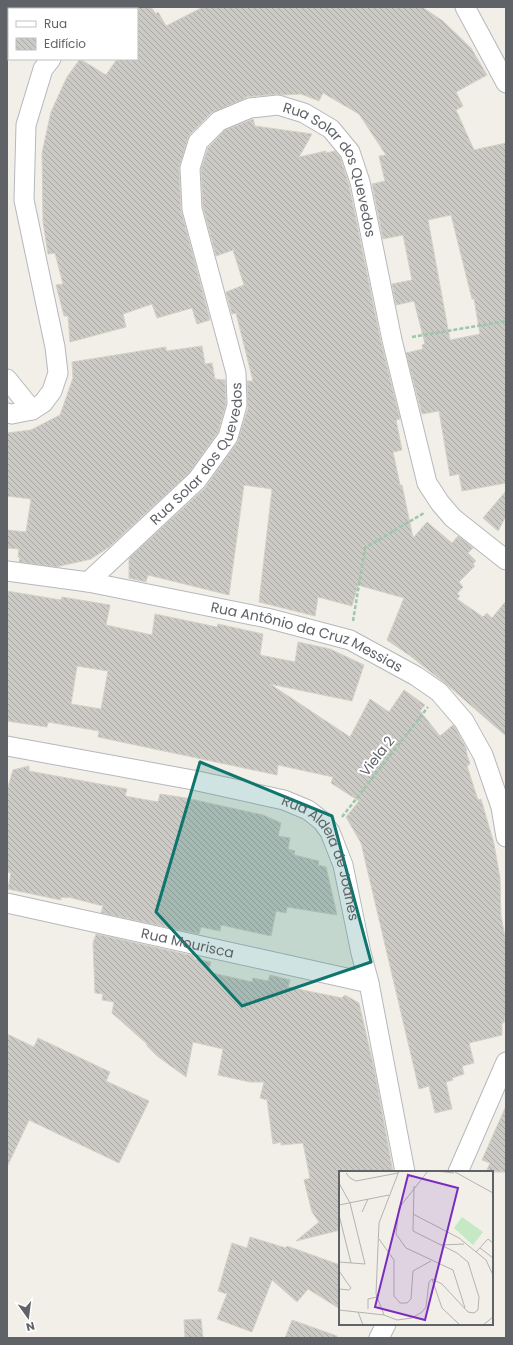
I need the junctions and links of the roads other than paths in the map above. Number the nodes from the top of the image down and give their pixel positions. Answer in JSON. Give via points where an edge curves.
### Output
{"nodes":[{"id":1,"x":465,"y":7,"type":"edge"},
{"id":2,"x":50,"y":60,"type":"edge"},
{"id":3,"x":506,"y":83,"type":"edge"},
{"id":4,"x":7,"y":379,"type":"edge"},
{"id":5,"x":32,"y":410,"type":"junction"},
{"id":6,"x":7,"y":413,"type":"edge"},
{"id":7,"x":506,"y":560,"type":"edge"},
{"id":8,"x":7,"y":571,"type":"edge"},
{"id":9,"x":88,"y":582,"type":"junction"},
{"id":10,"x":7,"y":746,"type":"edge"},
{"id":11,"x":28,"y":750,"type":"junction"},
{"id":12,"x":7,"y":757,"type":"edge"},
{"id":13,"x":506,"y":837,"type":"edge"},
{"id":14,"x":7,"y":903,"type":"edge"},
{"id":15,"x":369,"y":982,"type":"junction"},
{"id":16,"x":506,"y":1062,"type":"edge"},
{"id":17,"x":405,"y":1171,"type":"edge"},
{"id":18,"x":458,"y":1171,"type":"edge"},
{"id":19,"x":386,"y":1325,"type":"edge"},
{"id":20,"x":379,"y":1338,"type":"edge"}],
"edges":[{"from":1,"to":3,"type":"street"},
{"from":2,"to":5,"type":"street","via":[[43,69],[26,125],[24,200],[55,347],[58,373],[44,404]]},
{"from":4,"to":5,"type":"street"},
{"from":5,"to":6,"type":"street"},
{"from":7,"to":9,"type":"street","name":"Rua Solar dos Quevedos","via":[[453,518],[440,504],[428,483],[392,340],[360,182],[350,152],[331,129],[304,113],[278,105],[250,108],[218,121],[198,142],[190,168],[192,209],[236,372],[237,405],[228,437],[197,480]]},
{"from":8,"to":9,"type":"street","name":"Rua Antônio da Cruz Messias"},
{"from":9,"to":13,"type":"street","name":"Rua Antônio da Cruz Messias","via":[[267,618],[350,640],[416,676],[439,692],[464,721],[483,755],[501,807]]},
{"from":10,"to":11,"type":"street","name":"Rua Aldeia de Joanes"},
{"from":11,"to":12,"type":"street"},
{"from":11,"to":15,"type":"street","name":"Rua Aldeia de Joanes","via":[[193,780],[284,800],[308,810],[322,821],[330,832],[343,865]]},
{"from":14,"to":15,"type":"street","name":"Rua Mourisca"},
{"from":15,"to":17,"type":"street","name":"Rua Aldeia de Joanes"},
{"from":16,"to":18,"type":"street"},
{"from":19,"to":20,"type":"street"}]}
